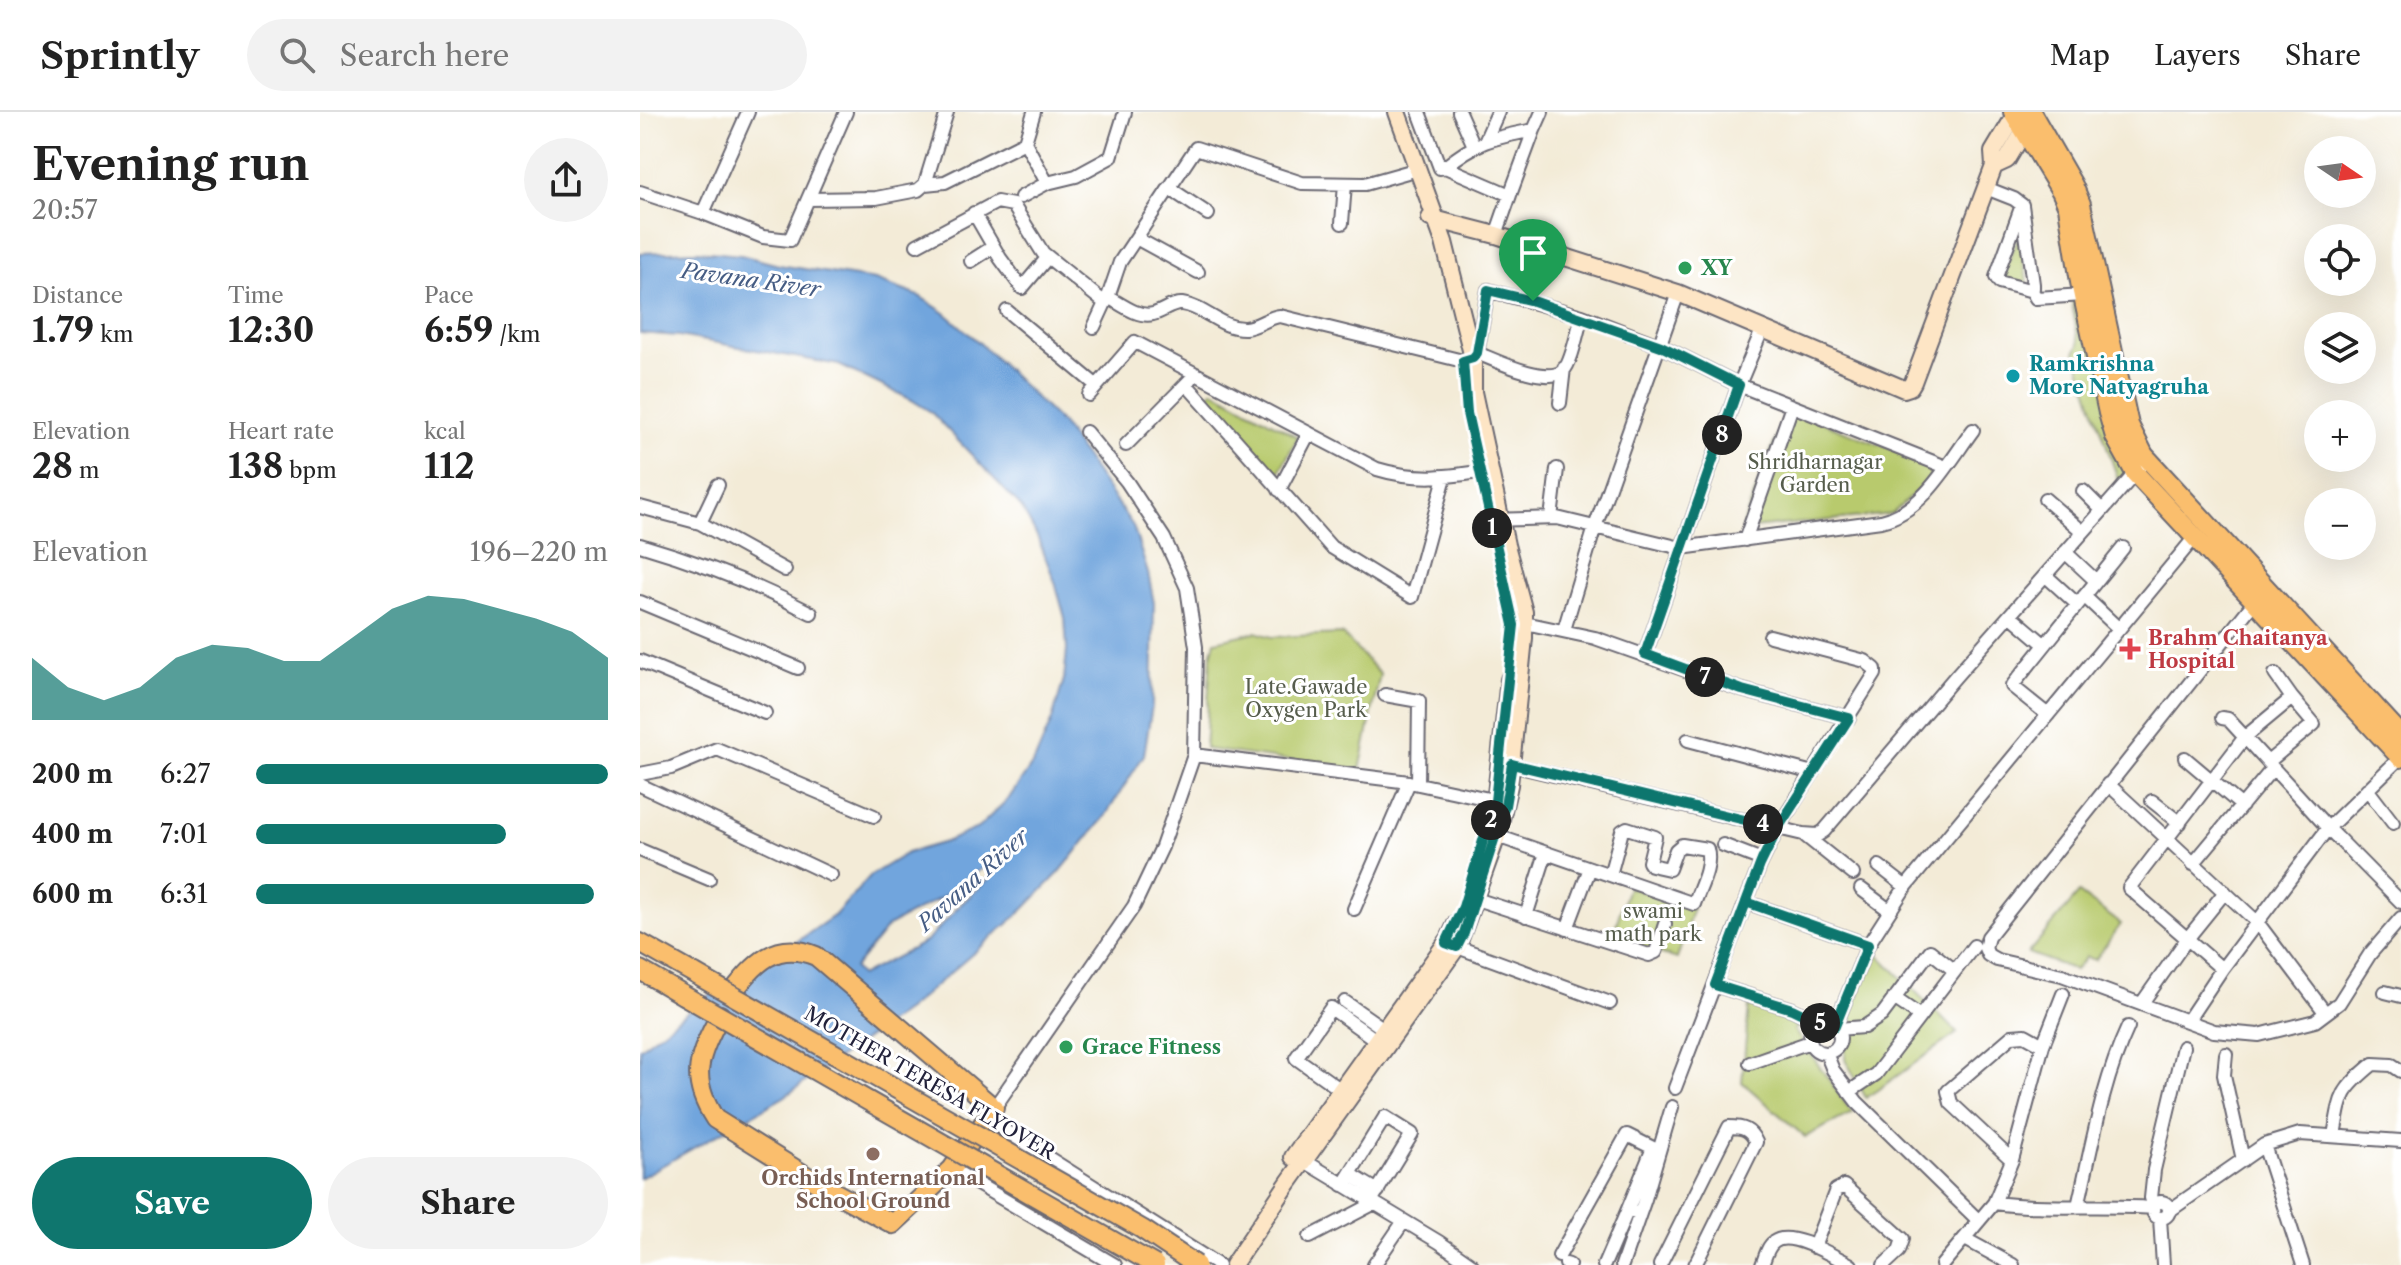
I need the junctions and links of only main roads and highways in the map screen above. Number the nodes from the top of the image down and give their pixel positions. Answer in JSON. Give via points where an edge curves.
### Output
{"nodes":[{"id":1,"x":1387,"y":112,"type":"edge"},
{"id":2,"x":1397,"y":112,"type":"edge"},
{"id":3,"x":2022,"y":116,"type":"edge"},
{"id":4,"x":1413,"y":171,"type":"junction"},
{"id":5,"x":1430,"y":218,"type":"junction"},
{"id":6,"x":2142,"y":467,"type":"junction"},
{"id":7,"x":1495,"y":519,"type":"junction"},
{"id":8,"x":2401,"y":735,"type":"edge"},
{"id":9,"x":2401,"y":758,"type":"edge"},
{"id":10,"x":1506,"y":763,"type":"junction"},
{"id":11,"x":1501,"y":802,"type":"junction"},
{"id":12,"x":640,"y":943,"type":"edge"},
{"id":13,"x":1452,"y":945,"type":"junction"},
{"id":14,"x":640,"y":970,"type":"edge"},
{"id":15,"x":731,"y":994,"type":"junction"},
{"id":16,"x":720,"y":1015,"type":"junction"},
{"id":17,"x":1299,"y":1158,"type":"junction"},
{"id":18,"x":1155,"y":1265,"type":"edge"},
{"id":19,"x":1196,"y":1265,"type":"edge"},
{"id":20,"x":1219,"y":1265,"type":"edge"},
{"id":21,"x":1233,"y":1265,"type":"edge"}],
"edges":[{"from":1,"to":4,"type":"main road"},
{"from":2,"to":4,"type":"main road"},
{"from":3,"to":5,"type":"main road","via":[[2007,160],[1994,166],[1910,387],[1904,389],[1678,293]]},
{"from":3,"to":6,"type":"main road","via":[[2081,204]]},
{"from":3,"to":6,"type":"main road","via":[[2068,207],[2115,437]]},
{"from":4,"to":5,"type":"main road"},
{"from":5,"to":7,"type":"main road","via":[[1444,242],[1471,358]]},
{"from":6,"to":8,"type":"main road"},
{"from":6,"to":9,"type":"main road","via":[[2195,537]]},
{"from":7,"to":10,"type":"main road","via":[[1514,613]]},
{"from":7,"to":10,"type":"main road","via":[[1525,623]]},
{"from":10,"to":11,"type":"main road"},
{"from":11,"to":13,"type":"main road"},
{"from":11,"to":13,"type":"main road","via":[[1497,836],[1476,899]]},
{"from":12,"to":15,"type":"main road","name":"MOTHER TERESA FLYOVER","bridge":true},
{"from":13,"to":17,"type":"main road"},
{"from":13,"to":17,"type":"main road","via":[[1380,1034]]},
{"from":14,"to":16,"type":"main road","bridge":true},
{"from":15,"to":16,"type":"main road","via":[[771,954],[785,949],[816,956],[946,1067],[990,1113],[952,1169],[893,1224],[715,1119],[698,1086],[698,1066]]},
{"from":15,"to":19,"type":"main road","name":"MOTHER TERESA FLYOVER","bridge":true},
{"from":16,"to":18,"type":"main road","bridge":true},
{"from":17,"to":20,"type":"main road"},
{"from":17,"to":21,"type":"main road"}]}
